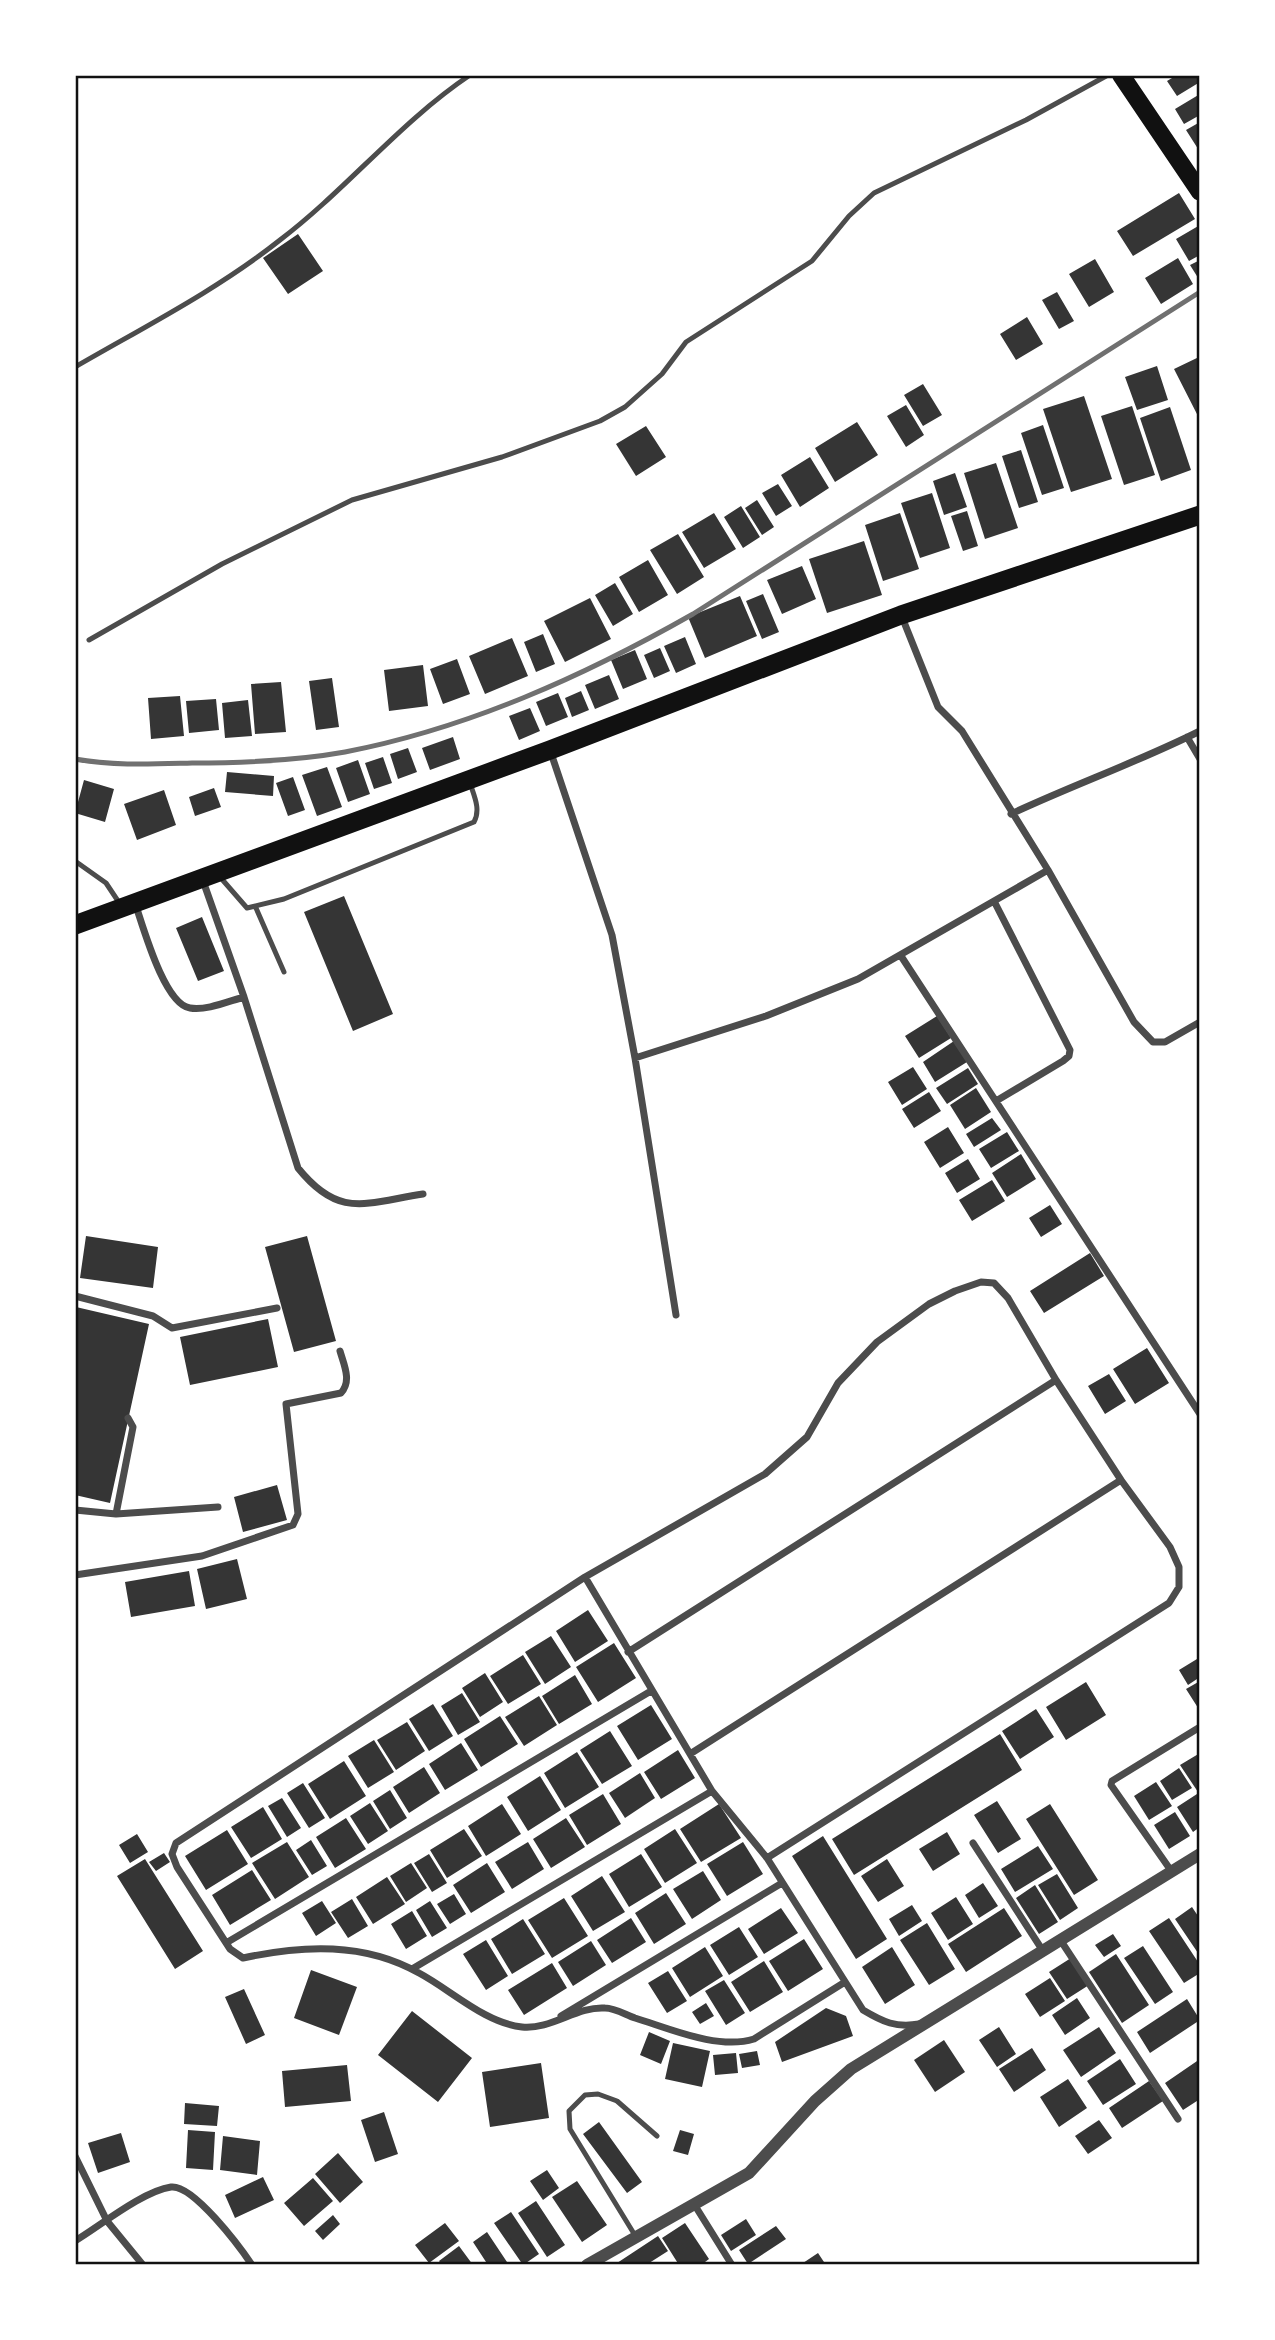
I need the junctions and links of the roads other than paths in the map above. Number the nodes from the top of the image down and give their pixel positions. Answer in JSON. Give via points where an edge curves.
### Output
{"nodes":[{"id":1,"x":470,"y":75,"type":"edge"},
{"id":2,"x":1108,"y":75,"type":"edge"},
{"id":3,"x":1121,"y":75,"type":"edge"},
{"id":4,"x":1200,"y":192,"type":"edge"},
{"id":5,"x":75,"y":367,"type":"edge"},
{"id":6,"x":1200,"y":514,"type":"edge"},
{"id":7,"x":901,"y":615,"type":"junction"},
{"id":8,"x":89,"y":640,"type":"dead end"},
{"id":9,"x":1200,"y":731,"type":"edge"},
{"id":10,"x":1187,"y":737,"type":"junction"},
{"id":11,"x":550,"y":750,"type":"junction"},
{"id":12,"x":1200,"y":759,"type":"edge"},
{"id":13,"x":469,"y":779,"type":"junction"},
{"id":14,"x":1011,"y":814,"type":"junction"},
{"id":15,"x":75,"y":861,"type":"edge"},
{"id":16,"x":1048,"y":870,"type":"junction"},
{"id":17,"x":209,"y":875,"type":"junction"},
{"id":18,"x":994,"y":901,"type":"junction"},
{"id":19,"x":128,"y":905,"type":"junction"},
{"id":20,"x":256,"y":908,"type":"junction"},
{"id":21,"x":75,"y":925,"type":"edge"},
{"id":22,"x":901,"y":956,"type":"junction"},
{"id":23,"x":284,"y":972,"type":"dead end"},
{"id":24,"x":244,"y":997,"type":"junction"},
{"id":25,"x":1200,"y":1022,"type":"edge"},
{"id":26,"x":635,"y":1058,"type":"junction"},
{"id":27,"x":996,"y":1101,"type":"junction"},
{"id":28,"x":423,"y":1194,"type":"dead end"},
{"id":29,"x":75,"y":1296,"type":"edge"},
{"id":30,"x":277,"y":1308,"type":"dead end"},
{"id":31,"x":676,"y":1315,"type":"dead end"},
{"id":32,"x":340,"y":1351,"type":"dead end"},
{"id":33,"x":1056,"y":1380,"type":"junction"},
{"id":34,"x":1200,"y":1414,"type":"edge"},
{"id":35,"x":128,"y":1419,"type":"dead end"},
{"id":36,"x":1121,"y":1480,"type":"junction"},
{"id":37,"x":218,"y":1507,"type":"dead end"},
{"id":38,"x":75,"y":1510,"type":"edge"},
{"id":39,"x":116,"y":1514,"type":"junction"},
{"id":40,"x":75,"y":1575,"type":"edge"},
{"id":41,"x":585,"y":1577,"type":"junction"},
{"id":42,"x":628,"y":1652,"type":"junction"},
{"id":43,"x":650,"y":1691,"type":"junction"},
{"id":44,"x":1200,"y":1727,"type":"edge"},
{"id":45,"x":690,"y":1754,"type":"junction"},
{"id":46,"x":712,"y":1791,"type":"junction"},
{"id":47,"x":973,"y":1843,"type":"dead end"},
{"id":48,"x":1200,"y":1854,"type":"edge"},
{"id":49,"x":767,"y":1858,"type":"junction"},
{"id":50,"x":1172,"y":1872,"type":"junction"},
{"id":51,"x":782,"y":1883,"type":"junction"},
{"id":52,"x":1061,"y":1941,"type":"junction"},
{"id":53,"x":226,"y":1943,"type":"junction"},
{"id":54,"x":1043,"y":1952,"type":"junction"},
{"id":55,"x":412,"y":1969,"type":"junction"},
{"id":56,"x":845,"y":1982,"type":"junction"},
{"id":57,"x":927,"y":2022,"type":"junction"},
{"id":58,"x":547,"y":2024,"type":"junction"},
{"id":59,"x":1178,"y":2119,"type":"dead end"},
{"id":60,"x":657,"y":2136,"type":"dead end"},
{"id":61,"x":75,"y":2156,"type":"edge"},
{"id":62,"x":694,"y":2204,"type":"junction"},
{"id":63,"x":107,"y":2221,"type":"junction"},
{"id":64,"x":636,"y":2237,"type":"junction"},
{"id":65,"x":75,"y":2241,"type":"edge"},
{"id":66,"x":143,"y":2265,"type":"edge"},
{"id":67,"x":252,"y":2265,"type":"edge"},
{"id":68,"x":587,"y":2265,"type":"edge"},
{"id":69,"x":732,"y":2265,"type":"edge"}],
"edges":[{"from":1,"to":5,"type":"lane","via":[[280,241],[205,292]]},
{"from":2,"to":8,"type":"lane","via":[[874,193],[812,261],[686,342],[662,374],[625,407],[600,421],[502,457],[352,500],[222,564]]},
{"from":3,"to":4,"type":"main road"},
{"from":6,"to":7,"type":"highway"},
{"from":7,"to":11,"type":"highway"},
{"from":7,"to":14,"type":"street","via":[[938,707],[962,731]]},
{"from":9,"to":10,"type":"street"},
{"from":10,"to":12,"type":"street"},
{"from":10,"to":14,"type":"street"},
{"from":11,"to":13,"type":"highway"},
{"from":11,"to":26,"type":"street","via":[[612,935]]},
{"from":13,"to":17,"type":"highway"},
{"from":13,"to":20,"type":"lane","via":[[478,814],[474,822]]},
{"from":14,"to":16,"type":"street"},
{"from":15,"to":19,"type":"lane"},
{"from":16,"to":18,"type":"street"},
{"from":16,"to":25,"type":"street","via":[[1144,1035],[1153,1042],[1165,1042]]},
{"from":17,"to":19,"type":"highway"},
{"from":17,"to":20,"type":"lane","via":[[247,908]]},
{"from":17,"to":24,"type":"street"},
{"from":18,"to":22,"type":"street"},
{"from":18,"to":27,"type":"street","via":[[1070,1050],[1063,1061]]},
{"from":19,"to":21,"type":"highway"},
{"from":19,"to":24,"type":"street","via":[[180,1005],[190,1009]]},
{"from":20,"to":23,"type":"lane"},
{"from":22,"to":26,"type":"street","via":[[858,979],[765,1016]]},
{"from":22,"to":27,"type":"street"},
{"from":24,"to":28,"type":"street","via":[[298,1168],[310,1183],[323,1195],[345,1203]]},
{"from":26,"to":31,"type":"street"},
{"from":27,"to":34,"type":"street"},
{"from":29,"to":30,"type":"street","via":[[153,1316],[172,1328]]},
{"from":32,"to":40,"type":"street","via":[[346,1375],[341,1393],[286,1404],[298,1514],[295,1524],[202,1556]]},
{"from":33,"to":36,"type":"street"},
{"from":33,"to":41,"type":"street","via":[[1000,1287],[981,1282],[955,1291],[929,1304],[858,1359],[838,1383],[807,1437],[765,1474]]},
{"from":33,"to":42,"type":"street"},
{"from":35,"to":39,"type":"street","via":[[133,1427]]},
{"from":36,"to":45,"type":"street"},
{"from":36,"to":49,"type":"street","via":[[1170,1547],[1179,1567],[1179,1587],[1169,1604]]},
{"from":37,"to":39,"type":"street"},
{"from":38,"to":39,"type":"street"},
{"from":41,"to":42,"type":"street"},
{"from":41,"to":53,"type":"street","via":[[176,1843],[172,1854],[177,1867]]},
{"from":42,"to":43,"type":"street"},
{"from":43,"to":45,"type":"street"},
{"from":43,"to":53,"type":"street"},
{"from":44,"to":50,"type":"street","via":[[1111,1785]]},
{"from":45,"to":46,"type":"street"},
{"from":46,"to":49,"type":"street"},
{"from":46,"to":55,"type":"street"},
{"from":47,"to":54,"type":"street"},
{"from":48,"to":50,"type":"street"},
{"from":49,"to":51,"type":"street"},
{"from":50,"to":52,"type":"street"},
{"from":51,"to":56,"type":"street"},
{"from":51,"to":58,"type":"street"},
{"from":52,"to":54,"type":"street"},
{"from":52,"to":59,"type":"street"},
{"from":53,"to":55,"type":"street","via":[[243,1958],[286,1949],[354,1949]]},
{"from":54,"to":57,"type":"street"},
{"from":55,"to":58,"type":"street","via":[[507,2024],[524,2028]]},
{"from":56,"to":57,"type":"street","via":[[863,2010],[884,2022],[902,2027]]},
{"from":56,"to":58,"type":"street","via":[[739,2044],[606,2008]]},
{"from":57,"to":62,"type":"street","via":[[851,2069],[748,2173]]},
{"from":60,"to":64,"type":"lane","via":[[608,2096],[585,2095],[569,2111],[570,2129]]},
{"from":61,"to":63,"type":"street"},
{"from":62,"to":64,"type":"street"},
{"from":62,"to":69,"type":"street"},
{"from":63,"to":65,"type":"street"},
{"from":63,"to":66,"type":"street"},
{"from":63,"to":67,"type":"street","via":[[146,2197],[172,2187],[185,2190]]},
{"from":64,"to":68,"type":"street"}]}
